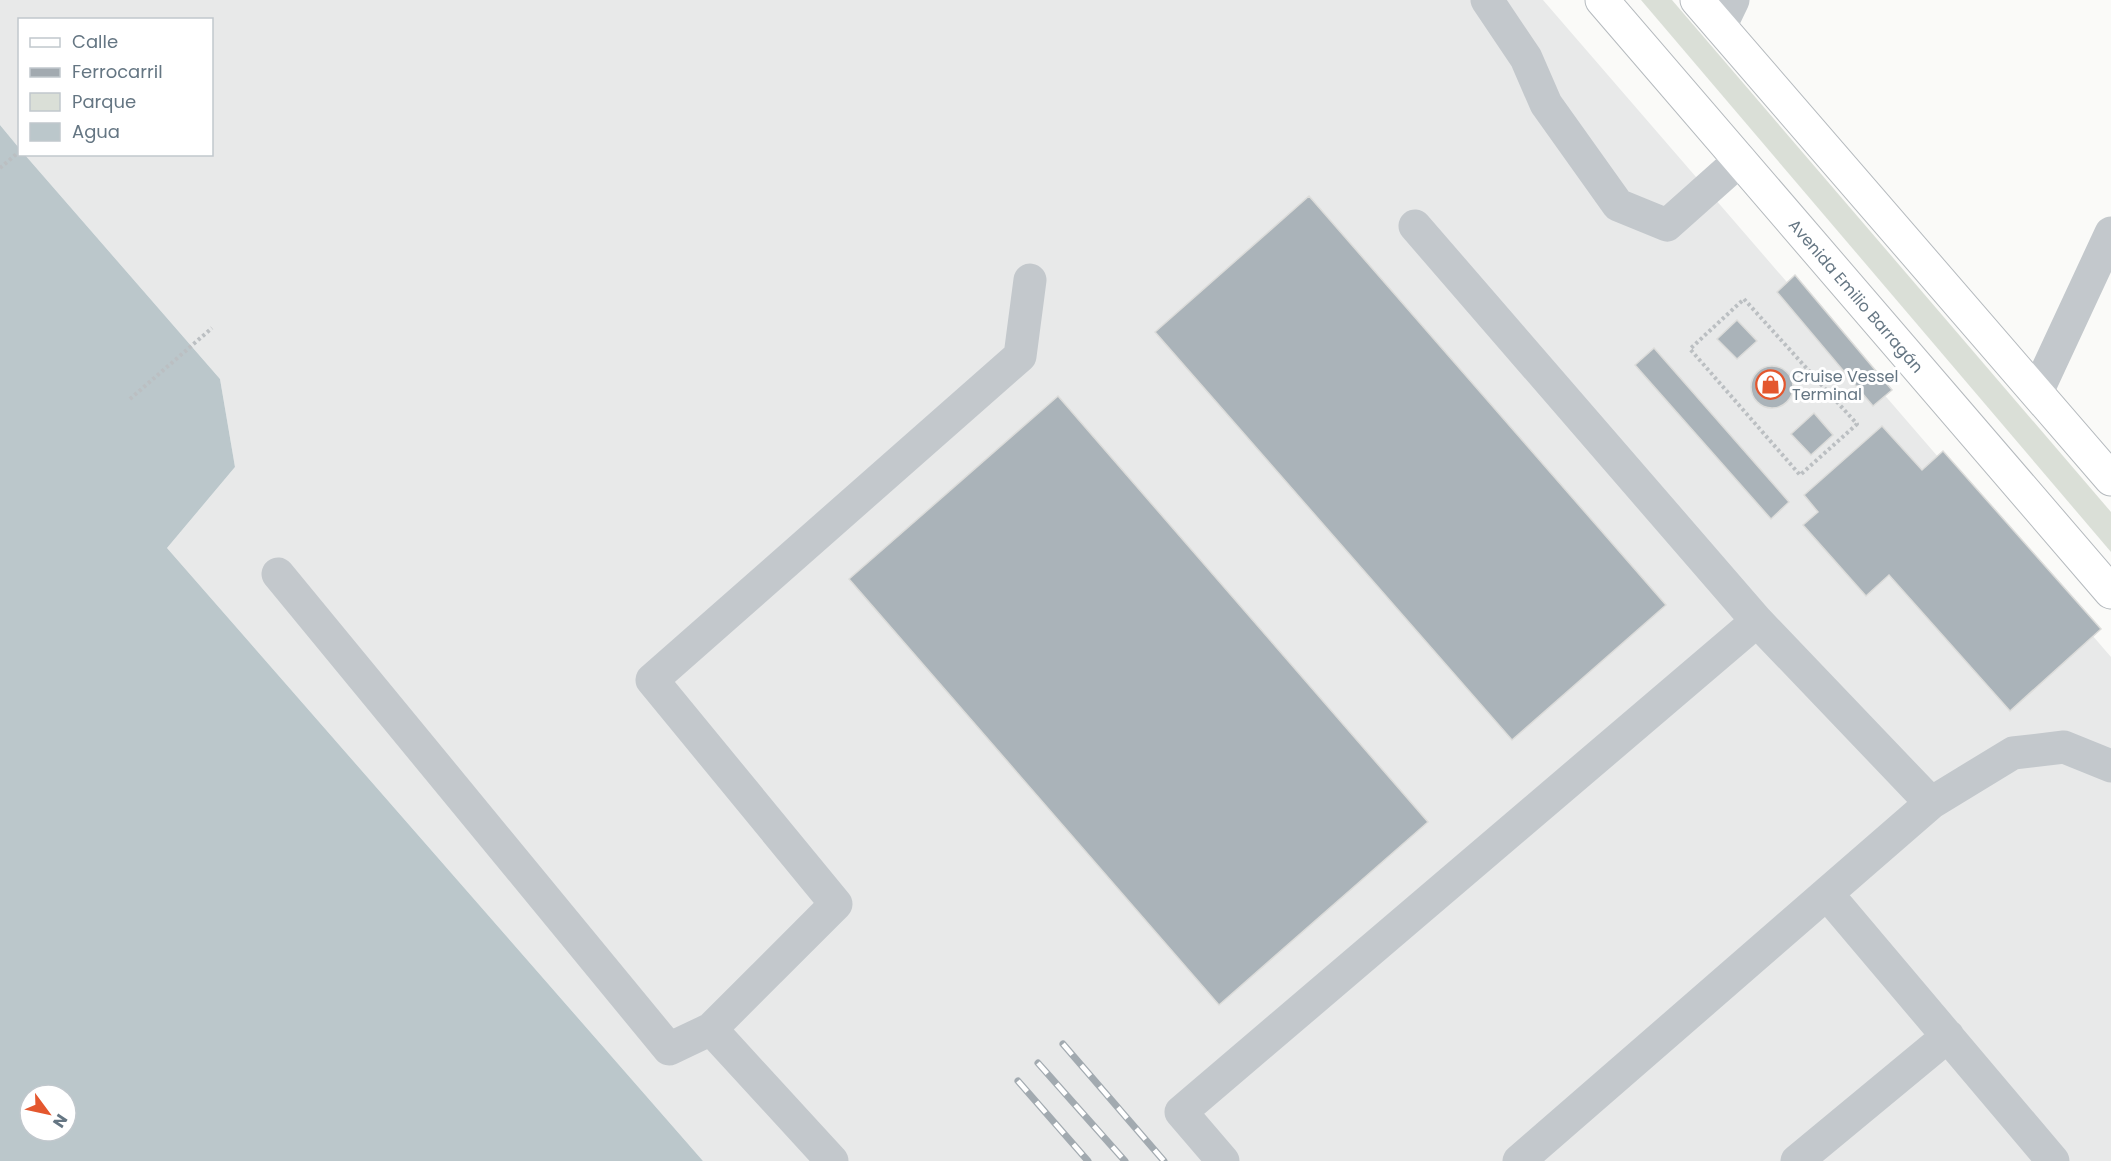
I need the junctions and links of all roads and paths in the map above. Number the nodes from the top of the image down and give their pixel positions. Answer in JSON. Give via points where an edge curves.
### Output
{"nodes":[{"id":1,"x":1487,"y":0,"type":"edge"},
{"id":2,"x":1602,"y":0,"type":"edge"},
{"id":3,"x":1697,"y":0,"type":"edge"},
{"id":4,"x":1726,"y":14,"type":"edge"},
{"id":5,"x":18,"y":153,"type":"edge"},
{"id":6,"x":1740,"y":160,"type":"junction"},
{"id":7,"x":0,"y":168,"type":"edge"},
{"id":8,"x":1414,"y":226,"type":"dead end"},
{"id":9,"x":2111,"y":232,"type":"edge"},
{"id":10,"x":1029,"y":280,"type":"dead end"},
{"id":11,"x":212,"y":328,"type":"dead end"},
{"id":12,"x":2037,"y":392,"type":"junction"},
{"id":13,"x":130,"y":399,"type":"dead end"},
{"id":14,"x":1857,"y":424,"type":"joint"},
{"id":15,"x":2111,"y":479,"type":"edge"},
{"id":16,"x":278,"y":574,"type":"dead end"},
{"id":17,"x":2111,"y":592,"type":"edge"},
{"id":18,"x":1757,"y":621,"type":"junction"},
{"id":19,"x":2111,"y":766,"type":"edge"},
{"id":20,"x":1931,"y":803,"type":"junction"},
{"id":21,"x":1828,"y":895,"type":"junction"},
{"id":22,"x":711,"y":1029,"type":"junction"},
{"id":23,"x":1948,"y":1036,"type":"junction"},
{"id":24,"x":2042,"y":1157,"type":"edge"},
{"id":25,"x":832,"y":1161,"type":"edge"},
{"id":26,"x":1223,"y":1161,"type":"edge"},
{"id":27,"x":1519,"y":1161,"type":"edge"},
{"id":28,"x":1797,"y":1161,"type":"edge"}],
"edges":[{"from":1,"to":6,"type":"street","via":[[1526,58],[1546,104],[1618,205],[1667,225]]},
{"from":2,"to":6,"type":"main road","name":"Avenida Emilio Barragán"},
{"from":3,"to":4,"type":"main road"},
{"from":4,"to":12,"type":"main road"},
{"from":5,"to":7,"type":"path"},
{"from":6,"to":17,"type":"main road","name":"Avenida Emilio Barragán"},
{"from":8,"to":18,"type":"street"},
{"from":9,"to":12,"type":"street"},
{"from":10,"to":22,"type":"street","via":[[1020,356],[652,680],[836,904]]},
{"from":11,"to":13,"type":"path"},
{"from":12,"to":15,"type":"main road"},
{"from":14,"to":14,"type":"path","via":[[1800,475],[1690,349],[1744,299]]},
{"from":16,"to":22,"type":"street","via":[[669,1049]]},
{"from":18,"to":20,"type":"street"},
{"from":18,"to":26,"type":"street","via":[[1181,1112]]},
{"from":19,"to":20,"type":"street","via":[[2064,747],[2013,753]]},
{"from":20,"to":21,"type":"street"},
{"from":21,"to":23,"type":"street"},
{"from":21,"to":27,"type":"street"},
{"from":22,"to":25,"type":"street"},
{"from":23,"to":24,"type":"street"},
{"from":23,"to":28,"type":"street"}]}
